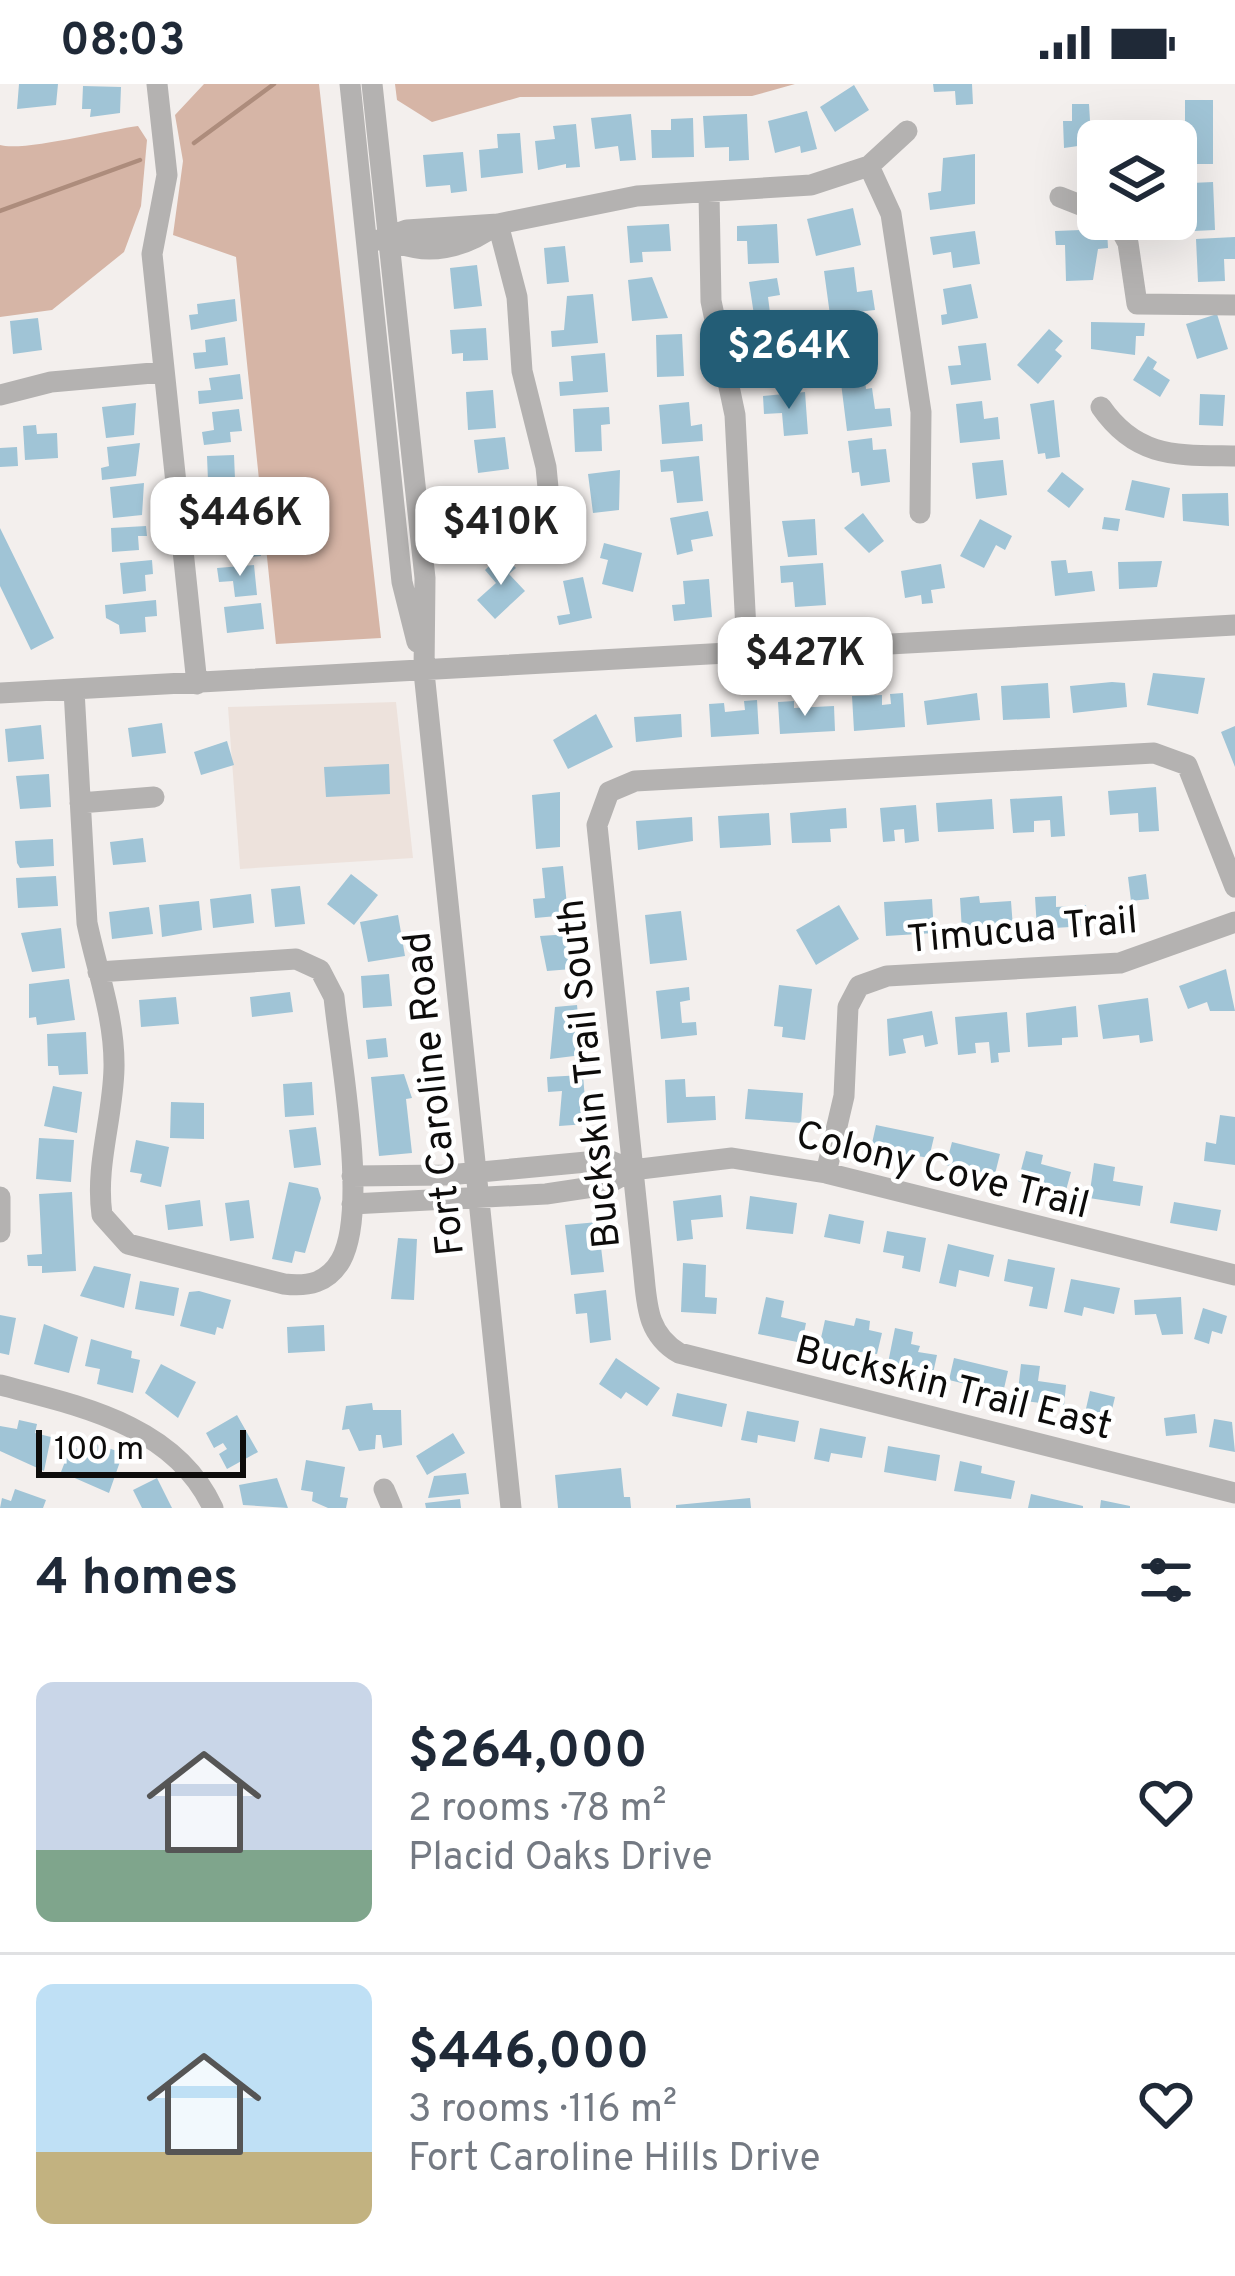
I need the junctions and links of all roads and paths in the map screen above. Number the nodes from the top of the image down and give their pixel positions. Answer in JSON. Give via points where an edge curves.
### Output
{"nodes":[{"id":1,"x":157,"y":84,"type":"edge"},
{"id":2,"x":350,"y":84,"type":"edge"},
{"id":3,"x":372,"y":84,"type":"edge"},
{"id":4,"x":907,"y":131,"type":"dead end"},
{"id":5,"x":869,"y":166,"type":"junction"},
{"id":6,"x":709,"y":193,"type":"junction"},
{"id":7,"x":1060,"y":197,"type":"dead end"},
{"id":8,"x":1077,"y":204,"type":"edge"},
{"id":9,"x":498,"y":224,"type":"junction"},
{"id":10,"x":378,"y":240,"type":"junction"},
{"id":11,"x":1125,"y":240,"type":"edge"},
{"id":12,"x":1235,"y":305,"type":"edge"},
{"id":13,"x":164,"y":373,"type":"junction"},
{"id":14,"x":0,"y":395,"type":"edge"},
{"id":15,"x":1101,"y":407,"type":"dead end"},
{"id":16,"x":1235,"y":456,"type":"edge"},
{"id":17,"x":920,"y":513,"type":"dead end"},
{"id":18,"x":553,"y":539,"type":"dead end"},
{"id":19,"x":1235,"y":625,"type":"edge"},
{"id":20,"x":747,"y":650,"type":"junction"},
{"id":21,"x":424,"y":672,"type":"junction"},
{"id":22,"x":197,"y":684,"type":"junction"},
{"id":23,"x":74,"y":690,"type":"junction"},
{"id":24,"x":0,"y":693,"type":"edge"},
{"id":25,"x":154,"y":797,"type":"dead end"},
{"id":26,"x":80,"y":803,"type":"junction"},
{"id":27,"x":1235,"y":887,"type":"edge"},
{"id":28,"x":1235,"y":922,"type":"edge"},
{"id":29,"x":98,"y":972,"type":"junction"},
{"id":30,"x":632,"y":1171,"type":"junction"},
{"id":31,"x":477,"y":1172,"type":"junction"},
{"id":32,"x":826,"y":1173,"type":"junction"},
{"id":33,"x":352,"y":1176,"type":"junction"},
{"id":34,"x":0,"y":1197,"type":"edge"},
{"id":35,"x":480,"y":1198,"type":"junction"},
{"id":36,"x":352,"y":1204,"type":"junction"},
{"id":37,"x":0,"y":1232,"type":"edge"},
{"id":38,"x":1235,"y":1275,"type":"edge"},
{"id":39,"x":660,"y":1340,"type":"joint"},
{"id":40,"x":0,"y":1385,"type":"edge"},
{"id":41,"x":1235,"y":1493,"type":"edge"},
{"id":42,"x":213,"y":1508,"type":"edge"},
{"id":43,"x":512,"y":1508,"type":"edge"}],
"edges":[{"from":1,"to":13,"type":"street","via":[[167,175],[152,254]]},
{"from":2,"to":10,"type":"street","name":"Fort Caroline Road"},
{"from":3,"to":10,"type":"street","name":"Fort Caroline Road"},
{"from":4,"to":5,"type":"street"},
{"from":5,"to":6,"type":"street","via":[[785,190]]},
{"from":5,"to":17,"type":"street","via":[[891,214],[921,412]]},
{"from":6,"to":9,"type":"street","via":[[637,196]]},
{"from":6,"to":20,"type":"street","via":[[711,301],[735,415]]},
{"from":7,"to":8,"type":"street"},
{"from":9,"to":10,"type":"street","via":[[406,230]]},
{"from":9,"to":18,"type":"street","via":[[518,297],[522,371],[546,467]]},
{"from":10,"to":21,"type":"street","name":"Fort Caroline Road","via":[[425,578]]},
{"from":11,"to":12,"type":"street","via":[[1137,304]]},
{"from":13,"to":14,"type":"street","via":[[51,382]]},
{"from":13,"to":22,"type":"street"},
{"from":15,"to":16,"type":"street","via":[[1148,451]]},
{"from":19,"to":20,"type":"street"},
{"from":20,"to":21,"type":"street"},
{"from":21,"to":22,"type":"street"},
{"from":21,"to":31,"type":"street","name":"Fort Caroline Road"},
{"from":22,"to":23,"type":"street"},
{"from":23,"to":24,"type":"street"},
{"from":23,"to":26,"type":"street"},
{"from":25,"to":26,"type":"street"},
{"from":26,"to":29,"type":"street"},
{"from":27,"to":30,"type":"street","name":"Buckskin Trail South","via":[[1187,766],[1154,753],[622,783],[604,798],[597,825]]},
{"from":28,"to":32,"type":"street","name":"Timucua Trail","via":[[1120,964],[887,976],[859,986],[848,1007],[844,1096]]},
{"from":29,"to":33,"type":"street","via":[[296,959],[320,970],[334,997]]},
{"from":29,"to":36,"type":"street","via":[[115,1061],[99,1194],[113,1234],[303,1286],[340,1262]]},
{"from":30,"to":31,"type":"street","name":"Colony Cove Trail","via":[[608,1160]]},
{"from":30,"to":32,"type":"street","name":"Colony Cove Trail","via":[[732,1158]]},
{"from":30,"to":35,"type":"street","name":"Colony Cove Trail","via":[[606,1185]]},
{"from":30,"to":39,"type":"street","name":"Buckskin Trail South","via":[[650,1321]]},
{"from":31,"to":33,"type":"street","name":"Colony Cove Trail"},
{"from":31,"to":35,"type":"street","name":"Fort Caroline Road"},
{"from":32,"to":38,"type":"street","name":"Colony Cove Trail"},
{"from":33,"to":36,"type":"street"},
{"from":34,"to":37,"type":"street"},
{"from":35,"to":36,"type":"street","name":"Colony Cove Trail"},
{"from":35,"to":43,"type":"street","name":"Fort Caroline Road"},
{"from":39,"to":41,"type":"street","name":"Buckskin Trail East","via":[[700,1359]]},
{"from":40,"to":42,"type":"street","via":[[115,1420],[169,1449]]}]}
